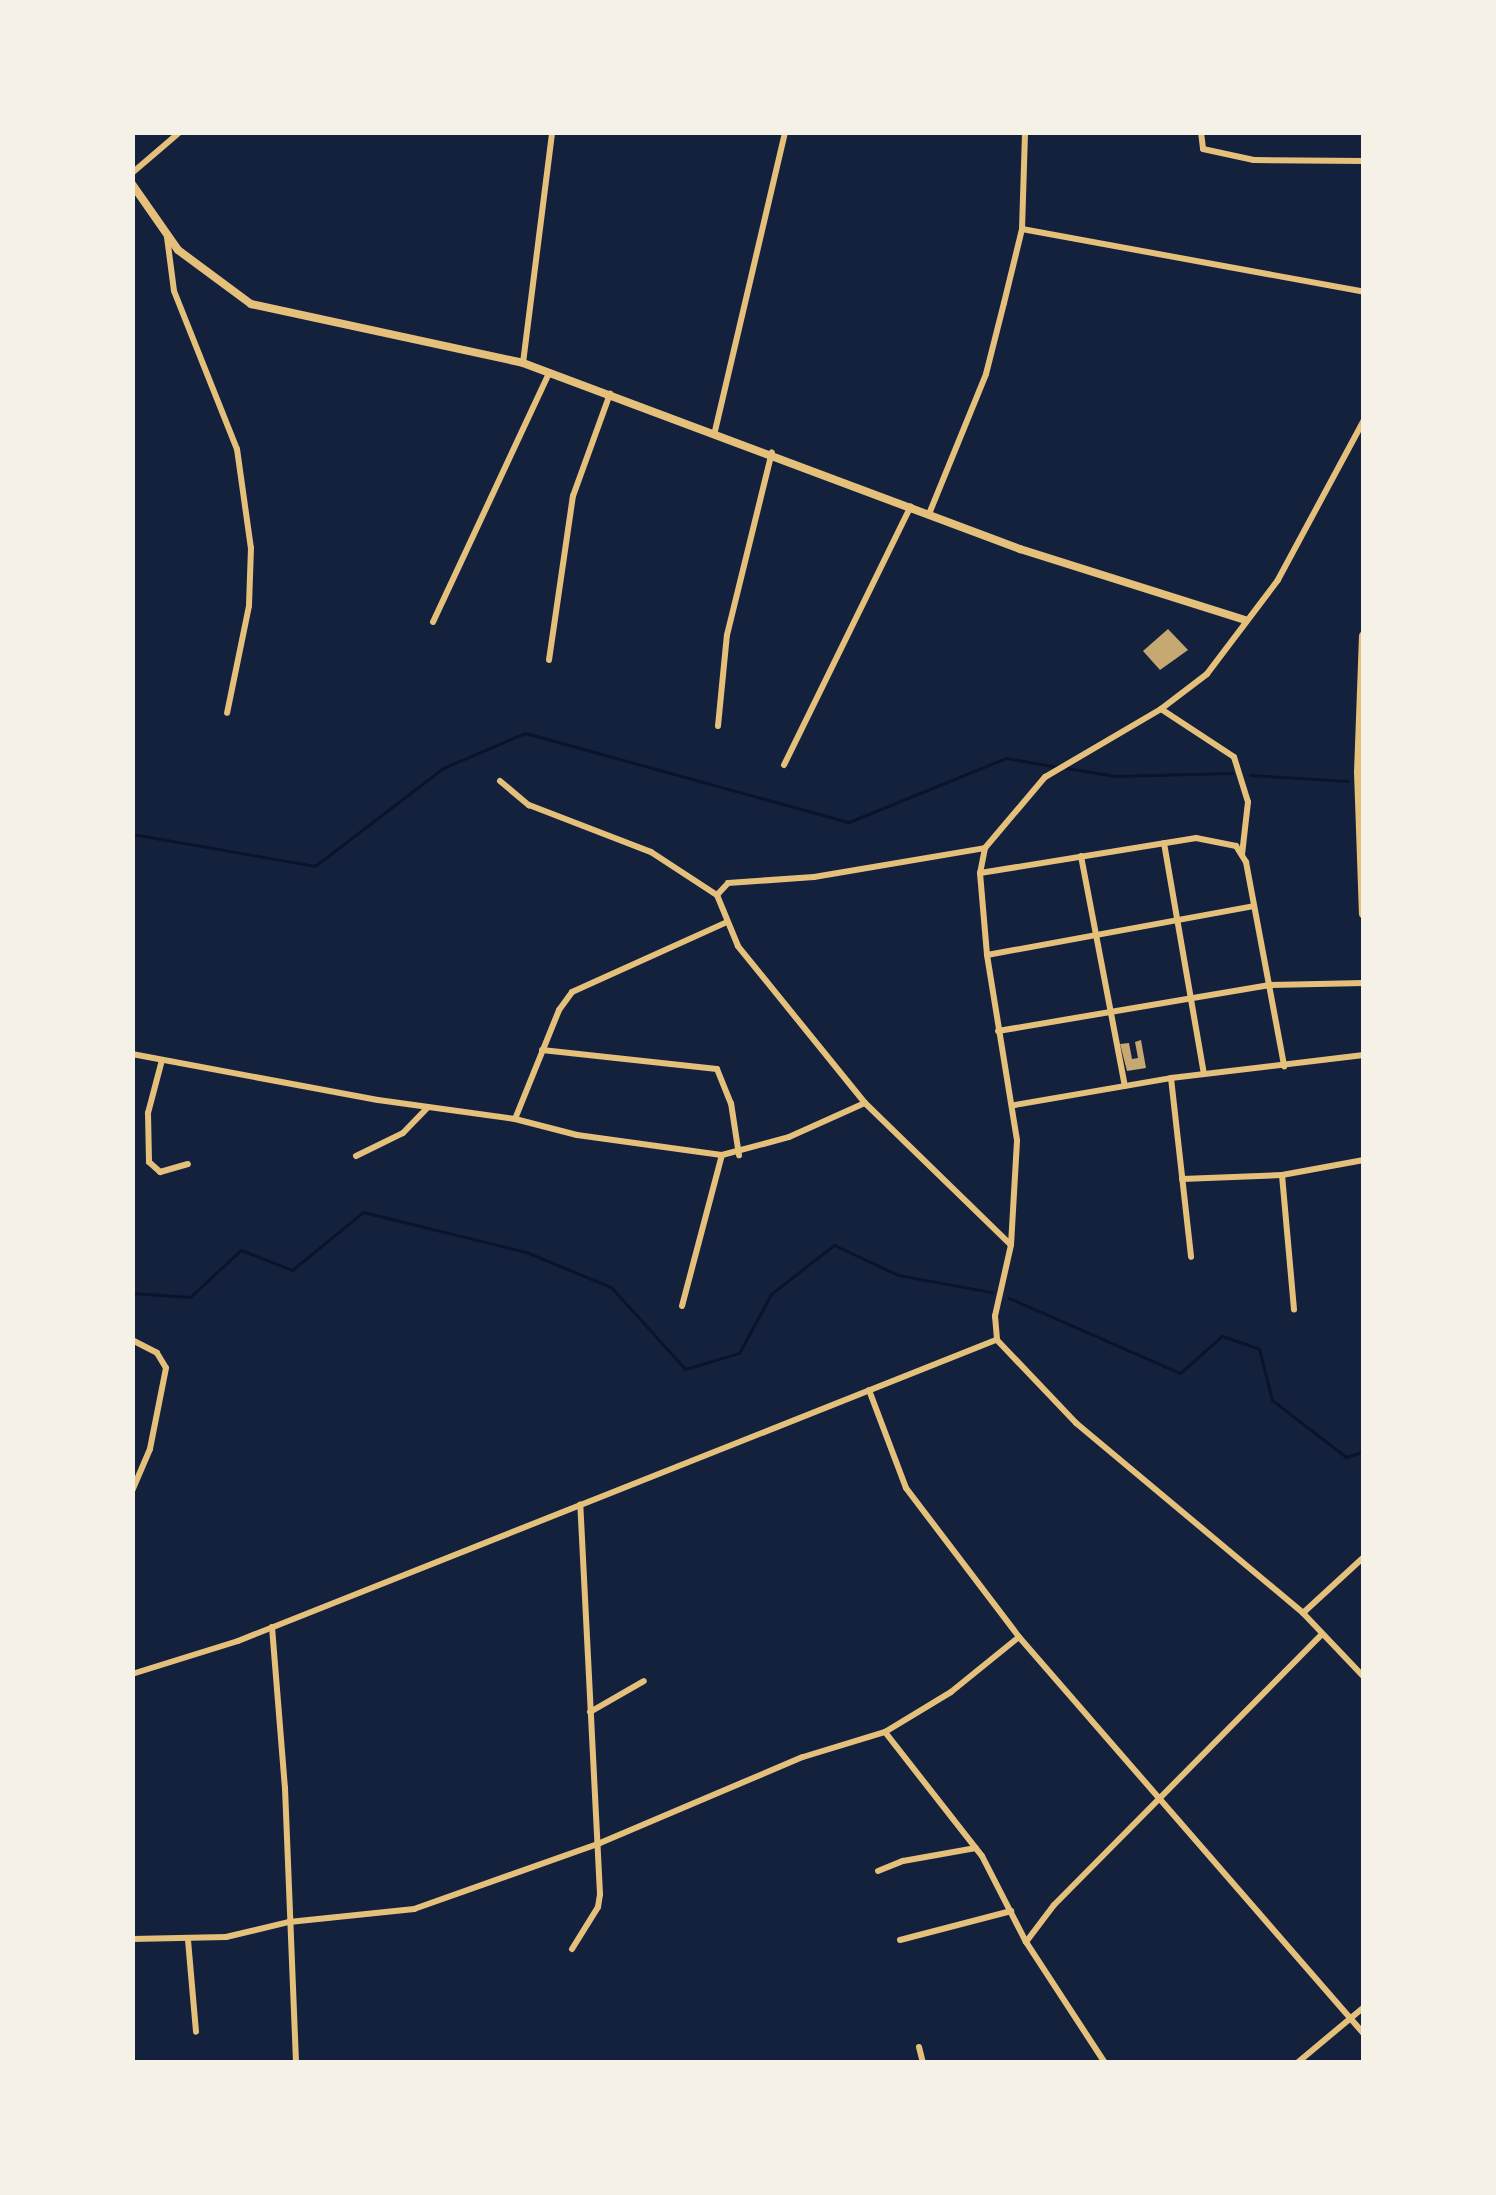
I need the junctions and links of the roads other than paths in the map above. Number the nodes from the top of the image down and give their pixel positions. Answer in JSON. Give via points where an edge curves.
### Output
{"nodes":[{"id":1,"x":180,"y":132,"type":"edge"},
{"id":2,"x":552,"y":132,"type":"edge"},
{"id":3,"x":785,"y":132,"type":"edge"},
{"id":4,"x":1025,"y":132,"type":"edge"},
{"id":5,"x":1201,"y":132,"type":"edge"},
{"id":6,"x":1364,"y":161,"type":"edge"},
{"id":7,"x":132,"y":173,"type":"edge"},
{"id":8,"x":132,"y":184,"type":"edge"},
{"id":9,"x":1022,"y":229,"type":"junction"},
{"id":10,"x":167,"y":237,"type":"junction"},
{"id":11,"x":1364,"y":292,"type":"edge"},
{"id":12,"x":523,"y":363,"type":"junction"},
{"id":13,"x":549,"y":374,"type":"junction"},
{"id":14,"x":610,"y":394,"type":"junction"},
{"id":15,"x":1364,"y":420,"type":"edge"},
{"id":16,"x":716,"y":431,"type":"junction"},
{"id":17,"x":772,"y":452,"type":"junction"},
{"id":18,"x":910,"y":506,"type":"junction"},
{"id":19,"x":929,"y":514,"type":"junction"},
{"id":20,"x":1245,"y":620,"type":"junction"},
{"id":21,"x":433,"y":622,"type":"dead end"},
{"id":22,"x":1364,"y":636,"type":"edge"},
{"id":23,"x":549,"y":660,"type":"dead end"},
{"id":24,"x":1161,"y":709,"type":"junction"},
{"id":25,"x":226,"y":713,"type":"dead end"},
{"id":26,"x":718,"y":726,"type":"dead end"},
{"id":27,"x":784,"y":765,"type":"dead end"},
{"id":28,"x":500,"y":781,"type":"dead end"},
{"id":29,"x":1165,"y":843,"type":"junction"},
{"id":30,"x":985,"y":848,"type":"junction"},
{"id":31,"x":1242,"y":855,"type":"junction"},
{"id":32,"x":1081,"y":856,"type":"junction"},
{"id":33,"x":980,"y":873,"type":"junction"},
{"id":34,"x":717,"y":895,"type":"junction"},
{"id":35,"x":1254,"y":906,"type":"junction"},
{"id":36,"x":1364,"y":914,"type":"edge"},
{"id":37,"x":1178,"y":920,"type":"junction"},
{"id":38,"x":725,"y":923,"type":"junction"},
{"id":39,"x":1096,"y":935,"type":"junction"},
{"id":40,"x":987,"y":955,"type":"junction"},
{"id":41,"x":1364,"y":983,"type":"edge"},
{"id":42,"x":1271,"y":985,"type":"junction"},
{"id":43,"x":1190,"y":995,"type":"junction"},
{"id":44,"x":1110,"y":1010,"type":"junction"},
{"id":45,"x":998,"y":1031,"type":"junction"},
{"id":46,"x":542,"y":1050,"type":"junction"},
{"id":47,"x":132,"y":1054,"type":"edge"},
{"id":48,"x":1364,"y":1055,"type":"edge"},
{"id":49,"x":162,"y":1060,"type":"junction"},
{"id":50,"x":1284,"y":1066,"type":"junction"},
{"id":51,"x":1204,"y":1074,"type":"junction"},
{"id":52,"x":1171,"y":1078,"type":"junction"},
{"id":53,"x":1125,"y":1086,"type":"junction"},
{"id":54,"x":865,"y":1103,"type":"junction"},
{"id":55,"x":1015,"y":1105,"type":"junction"},
{"id":56,"x":428,"y":1107,"type":"junction"},
{"id":57,"x":515,"y":1119,"type":"junction"},
{"id":58,"x":722,"y":1155,"type":"junction"},
{"id":59,"x":739,"y":1155,"type":"junction"},
{"id":60,"x":356,"y":1156,"type":"dead end"},
{"id":61,"x":1364,"y":1160,"type":"edge"},
{"id":62,"x":188,"y":1164,"type":"dead end"},
{"id":63,"x":1282,"y":1175,"type":"junction"},
{"id":64,"x":1182,"y":1179,"type":"junction"},
{"id":65,"x":1011,"y":1245,"type":"junction"},
{"id":66,"x":1191,"y":1257,"type":"dead end"},
{"id":67,"x":682,"y":1306,"type":"dead end"},
{"id":68,"x":1294,"y":1309,"type":"dead end"},
{"id":69,"x":132,"y":1340,"type":"edge"},
{"id":70,"x":997,"y":1340,"type":"junction"},
{"id":71,"x":869,"y":1390,"type":"junction"},
{"id":72,"x":132,"y":1491,"type":"edge"},
{"id":73,"x":580,"y":1505,"type":"junction"},
{"id":74,"x":1364,"y":1557,"type":"edge"},
{"id":75,"x":1303,"y":1613,"type":"junction"},
{"id":76,"x":272,"y":1627,"type":"junction"},
{"id":77,"x":1324,"y":1633,"type":"junction"},
{"id":78,"x":1018,"y":1637,"type":"junction"},
{"id":79,"x":132,"y":1674,"type":"edge"},
{"id":80,"x":1364,"y":1677,"type":"edge"},
{"id":81,"x":644,"y":1681,"type":"dead end"},
{"id":82,"x":589,"y":1713,"type":"junction"},
{"id":83,"x":885,"y":1732,"type":"junction"},
{"id":84,"x":1159,"y":1799,"type":"junction"},
{"id":85,"x":599,"y":1843,"type":"junction"},
{"id":86,"x":976,"y":1849,"type":"junction"},
{"id":87,"x":878,"y":1871,"type":"dead end"},
{"id":88,"x":1011,"y":1910,"type":"junction"},
{"id":89,"x":289,"y":1922,"type":"junction"},
{"id":90,"x":132,"y":1939,"type":"edge"},
{"id":91,"x":188,"y":1940,"type":"junction"},
{"id":92,"x":900,"y":1940,"type":"dead end"},
{"id":93,"x":1026,"y":1942,"type":"junction"},
{"id":94,"x":572,"y":1949,"type":"dead end"},
{"id":95,"x":1364,"y":2008,"type":"edge"},
{"id":96,"x":1351,"y":2019,"type":"junction"},
{"id":97,"x":196,"y":2032,"type":"dead end"},
{"id":98,"x":1364,"y":2033,"type":"edge"},
{"id":99,"x":919,"y":2047,"type":"dead end"},
{"id":100,"x":296,"y":2063,"type":"edge"},
{"id":101,"x":923,"y":2063,"type":"edge"},
{"id":102,"x":1105,"y":2063,"type":"edge"},
{"id":103,"x":1297,"y":2063,"type":"edge"}],
"edges":[{"from":1,"to":7,"type":"street"},
{"from":2,"to":12,"type":"street"},
{"from":3,"to":16,"type":"street"},
{"from":4,"to":9,"type":"street"},
{"from":5,"to":6,"type":"street","via":[[1203,148],[1254,160]]},
{"from":8,"to":10,"type":"street"},
{"from":9,"to":11,"type":"street"},
{"from":9,"to":19,"type":"street","via":[[986,374]]},
{"from":10,"to":12,"type":"street","via":[[196,268],[251,304]]},
{"from":10,"to":25,"type":"street","via":[[178,303],[237,449],[251,548],[249,606]]},
{"from":12,"to":13,"type":"street"},
{"from":13,"to":14,"type":"street"},
{"from":13,"to":21,"type":"street"},
{"from":14,"to":16,"type":"street"},
{"from":14,"to":23,"type":"street","via":[[573,496]]},
{"from":15,"to":20,"type":"street","via":[[1278,580]]},
{"from":16,"to":17,"type":"street"},
{"from":17,"to":18,"type":"street"},
{"from":17,"to":26,"type":"street","via":[[728,635]]},
{"from":18,"to":19,"type":"street"},
{"from":18,"to":27,"type":"street"},
{"from":19,"to":20,"type":"street"},
{"from":20,"to":24,"type":"street","via":[[1207,674]]},
{"from":22,"to":36,"type":"highway"},
{"from":24,"to":30,"type":"street","via":[[1064,765]]},
{"from":24,"to":31,"type":"street","via":[[1234,757],[1248,802]]},
{"from":28,"to":34,"type":"street","via":[[529,805],[651,852]]},
{"from":29,"to":31,"type":"street","via":[[1217,839]]},
{"from":29,"to":32,"type":"street"},
{"from":29,"to":37,"type":"street"},
{"from":30,"to":33,"type":"street"},
{"from":30,"to":34,"type":"street","via":[[728,884]]},
{"from":31,"to":35,"type":"street"},
{"from":32,"to":33,"type":"street"},
{"from":32,"to":39,"type":"street"},
{"from":33,"to":40,"type":"street"},
{"from":34,"to":38,"type":"street"},
{"from":35,"to":37,"type":"street"},
{"from":35,"to":42,"type":"street"},
{"from":37,"to":39,"type":"street"},
{"from":37,"to":43,"type":"street"},
{"from":38,"to":46,"type":"street","via":[[572,992]]},
{"from":38,"to":54,"type":"street"},
{"from":39,"to":40,"type":"street"},
{"from":39,"to":44,"type":"street"},
{"from":40,"to":45,"type":"street"},
{"from":41,"to":42,"type":"street"},
{"from":42,"to":43,"type":"street"},
{"from":42,"to":50,"type":"street"},
{"from":43,"to":44,"type":"street"},
{"from":43,"to":51,"type":"street"},
{"from":44,"to":45,"type":"street"},
{"from":44,"to":53,"type":"street"},
{"from":45,"to":55,"type":"street"},
{"from":46,"to":57,"type":"street"},
{"from":46,"to":59,"type":"street","via":[[717,1069]]},
{"from":47,"to":49,"type":"street"},
{"from":48,"to":50,"type":"street"},
{"from":49,"to":56,"type":"street"},
{"from":49,"to":62,"type":"street","via":[[148,1113],[149,1162],[165,1172]]},
{"from":50,"to":51,"type":"street"},
{"from":51,"to":52,"type":"street"},
{"from":52,"to":53,"type":"street"},
{"from":52,"to":64,"type":"street"},
{"from":53,"to":55,"type":"street"},
{"from":54,"to":59,"type":"street"},
{"from":54,"to":65,"type":"street"},
{"from":55,"to":65,"type":"street"},
{"from":56,"to":57,"type":"street"},
{"from":56,"to":60,"type":"street","via":[[403,1133]]},
{"from":57,"to":58,"type":"street"},
{"from":58,"to":59,"type":"street"},
{"from":58,"to":67,"type":"street"},
{"from":61,"to":63,"type":"street"},
{"from":63,"to":64,"type":"street"},
{"from":63,"to":68,"type":"street"},
{"from":64,"to":66,"type":"street"},
{"from":65,"to":70,"type":"street"},
{"from":69,"to":72,"type":"street","via":[[166,1368],[150,1449]]},
{"from":70,"to":71,"type":"street"},
{"from":70,"to":75,"type":"street","via":[[1076,1423]]},
{"from":71,"to":73,"type":"street"},
{"from":71,"to":78,"type":"street","via":[[906,1488]]},
{"from":73,"to":76,"type":"street"},
{"from":73,"to":82,"type":"street"},
{"from":74,"to":75,"type":"street"},
{"from":75,"to":77,"type":"street"},
{"from":76,"to":79,"type":"street"},
{"from":76,"to":89,"type":"street"},
{"from":77,"to":80,"type":"street"},
{"from":77,"to":84,"type":"street"},
{"from":78,"to":83,"type":"street"},
{"from":78,"to":84,"type":"street"},
{"from":81,"to":82,"type":"street"},
{"from":82,"to":85,"type":"street"},
{"from":83,"to":85,"type":"street"},
{"from":83,"to":86,"type":"street"},
{"from":84,"to":93,"type":"street"},
{"from":84,"to":96,"type":"street"},
{"from":85,"to":89,"type":"street","via":[[414,1910]]},
{"from":85,"to":94,"type":"street","via":[[598,1907]]},
{"from":86,"to":87,"type":"street"},
{"from":86,"to":88,"type":"street"},
{"from":88,"to":92,"type":"street"},
{"from":88,"to":93,"type":"street"},
{"from":89,"to":91,"type":"street"},
{"from":89,"to":100,"type":"street"},
{"from":90,"to":91,"type":"street"},
{"from":91,"to":97,"type":"street"},
{"from":93,"to":102,"type":"street"},
{"from":95,"to":96,"type":"street"},
{"from":96,"to":98,"type":"street"},
{"from":96,"to":103,"type":"street"},
{"from":99,"to":101,"type":"street"}]}
